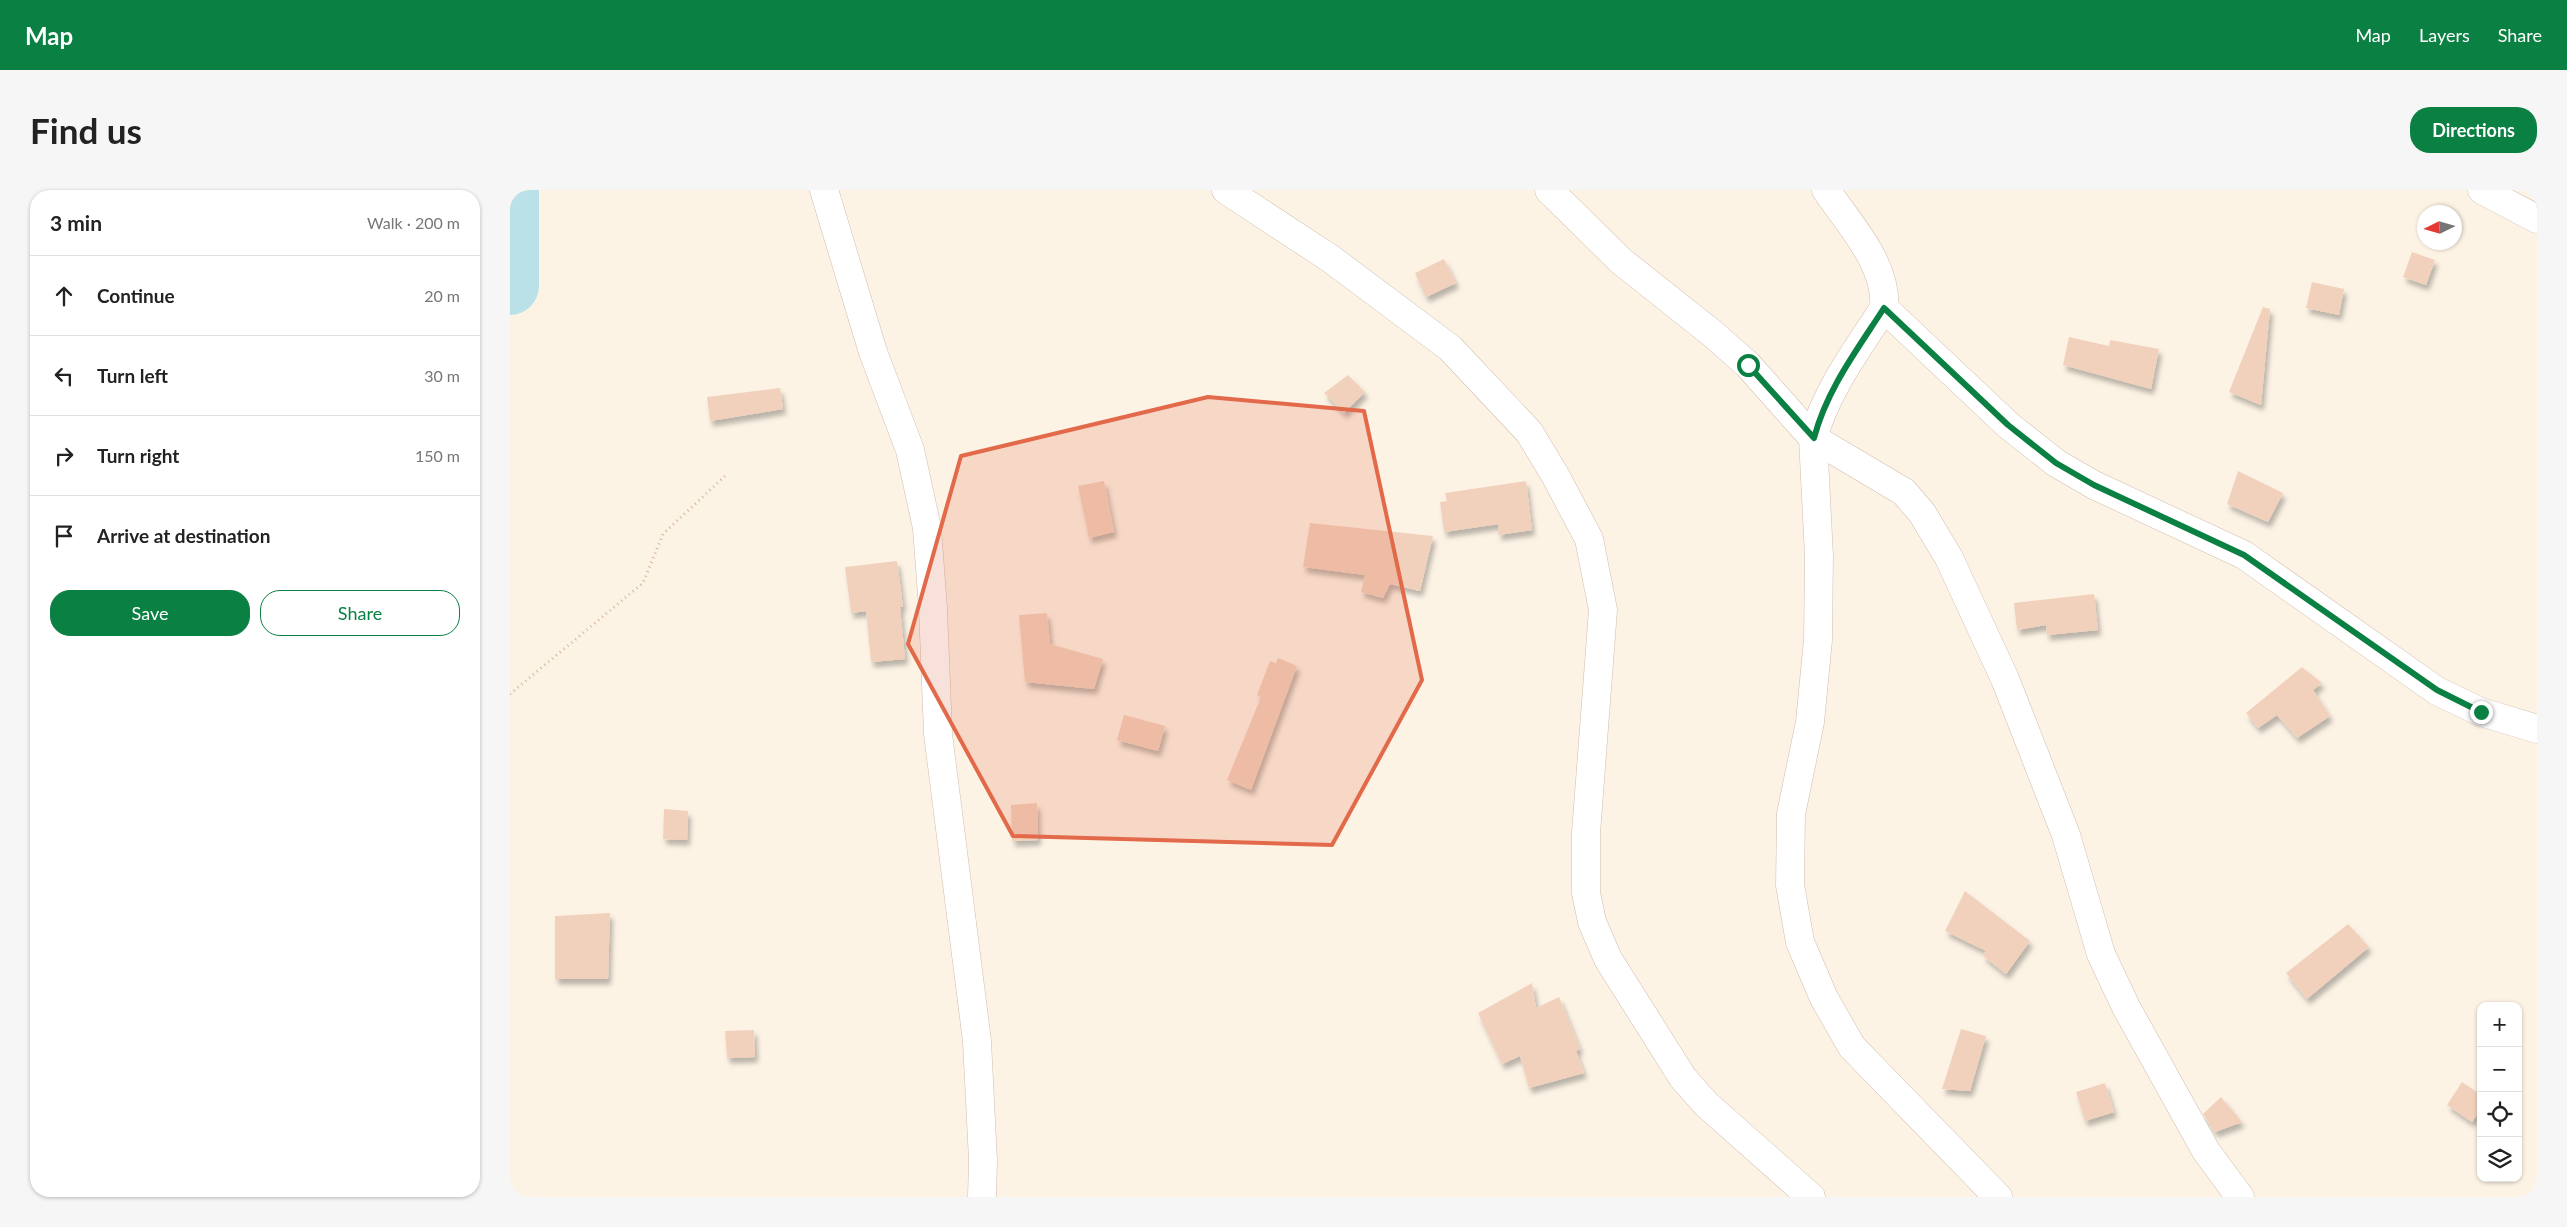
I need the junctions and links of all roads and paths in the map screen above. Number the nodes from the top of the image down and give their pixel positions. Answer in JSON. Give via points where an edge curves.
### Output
{"nodes":[{"id":1,"x":824,"y":190,"type":"edge"},
{"id":2,"x":1226,"y":190,"type":"edge"},
{"id":3,"x":1549,"y":190,"type":"edge"},
{"id":4,"x":1826,"y":190,"type":"edge"},
{"id":5,"x":2482,"y":190,"type":"edge"},
{"id":6,"x":2537,"y":219,"type":"edge"},
{"id":7,"x":1884,"y":308,"type":"junction"},
{"id":8,"x":1814,"y":438,"type":"junction"},
{"id":9,"x":726,"y":474,"type":"dead end"},
{"id":10,"x":510,"y":694,"type":"edge"},
{"id":11,"x":2537,"y":729,"type":"edge"},
{"id":12,"x":982,"y":1197,"type":"edge"},
{"id":13,"x":1811,"y":1197,"type":"edge"},
{"id":14,"x":1998,"y":1197,"type":"edge"},
{"id":15,"x":2240,"y":1197,"type":"edge"}],
"edges":[{"from":1,"to":12,"type":"street","via":[[873,352],[910,450],[927,528],[938,734],[977,1041]]},
{"from":2,"to":13,"type":"street","via":[[1331,259],[1450,348],[1528,432],[1555,475],[1589,539],[1603,610],[1586,833],[1586,893],[1592,922],[1608,960],[1683,1078],[1706,1104]]},
{"from":3,"to":8,"type":"street","via":[[1621,261],[1748,365]]},
{"from":4,"to":7,"type":"street","via":[[1878,271],[1883,286]]},
{"from":5,"to":6,"type":"street"},
{"from":7,"to":8,"type":"street","via":[[1837,381],[1821,411]]},
{"from":7,"to":11,"type":"street","via":[[2008,425],[2056,463],[2094,485],[2244,555],[2437,690],[2481,712]]},
{"from":8,"to":14,"type":"street","via":[[1819,556],[1818,640],[1810,722],[1791,814],[1790,885],[1800,942],[1824,998],[1852,1047]]},
{"from":8,"to":15,"type":"street","via":[[1904,492],[1922,513],[1949,558],[2005,680],[2066,835],[2101,954],[2126,1007],[2206,1152]]},
{"from":9,"to":10,"type":"path","via":[[663,534],[643,583]]}]}
